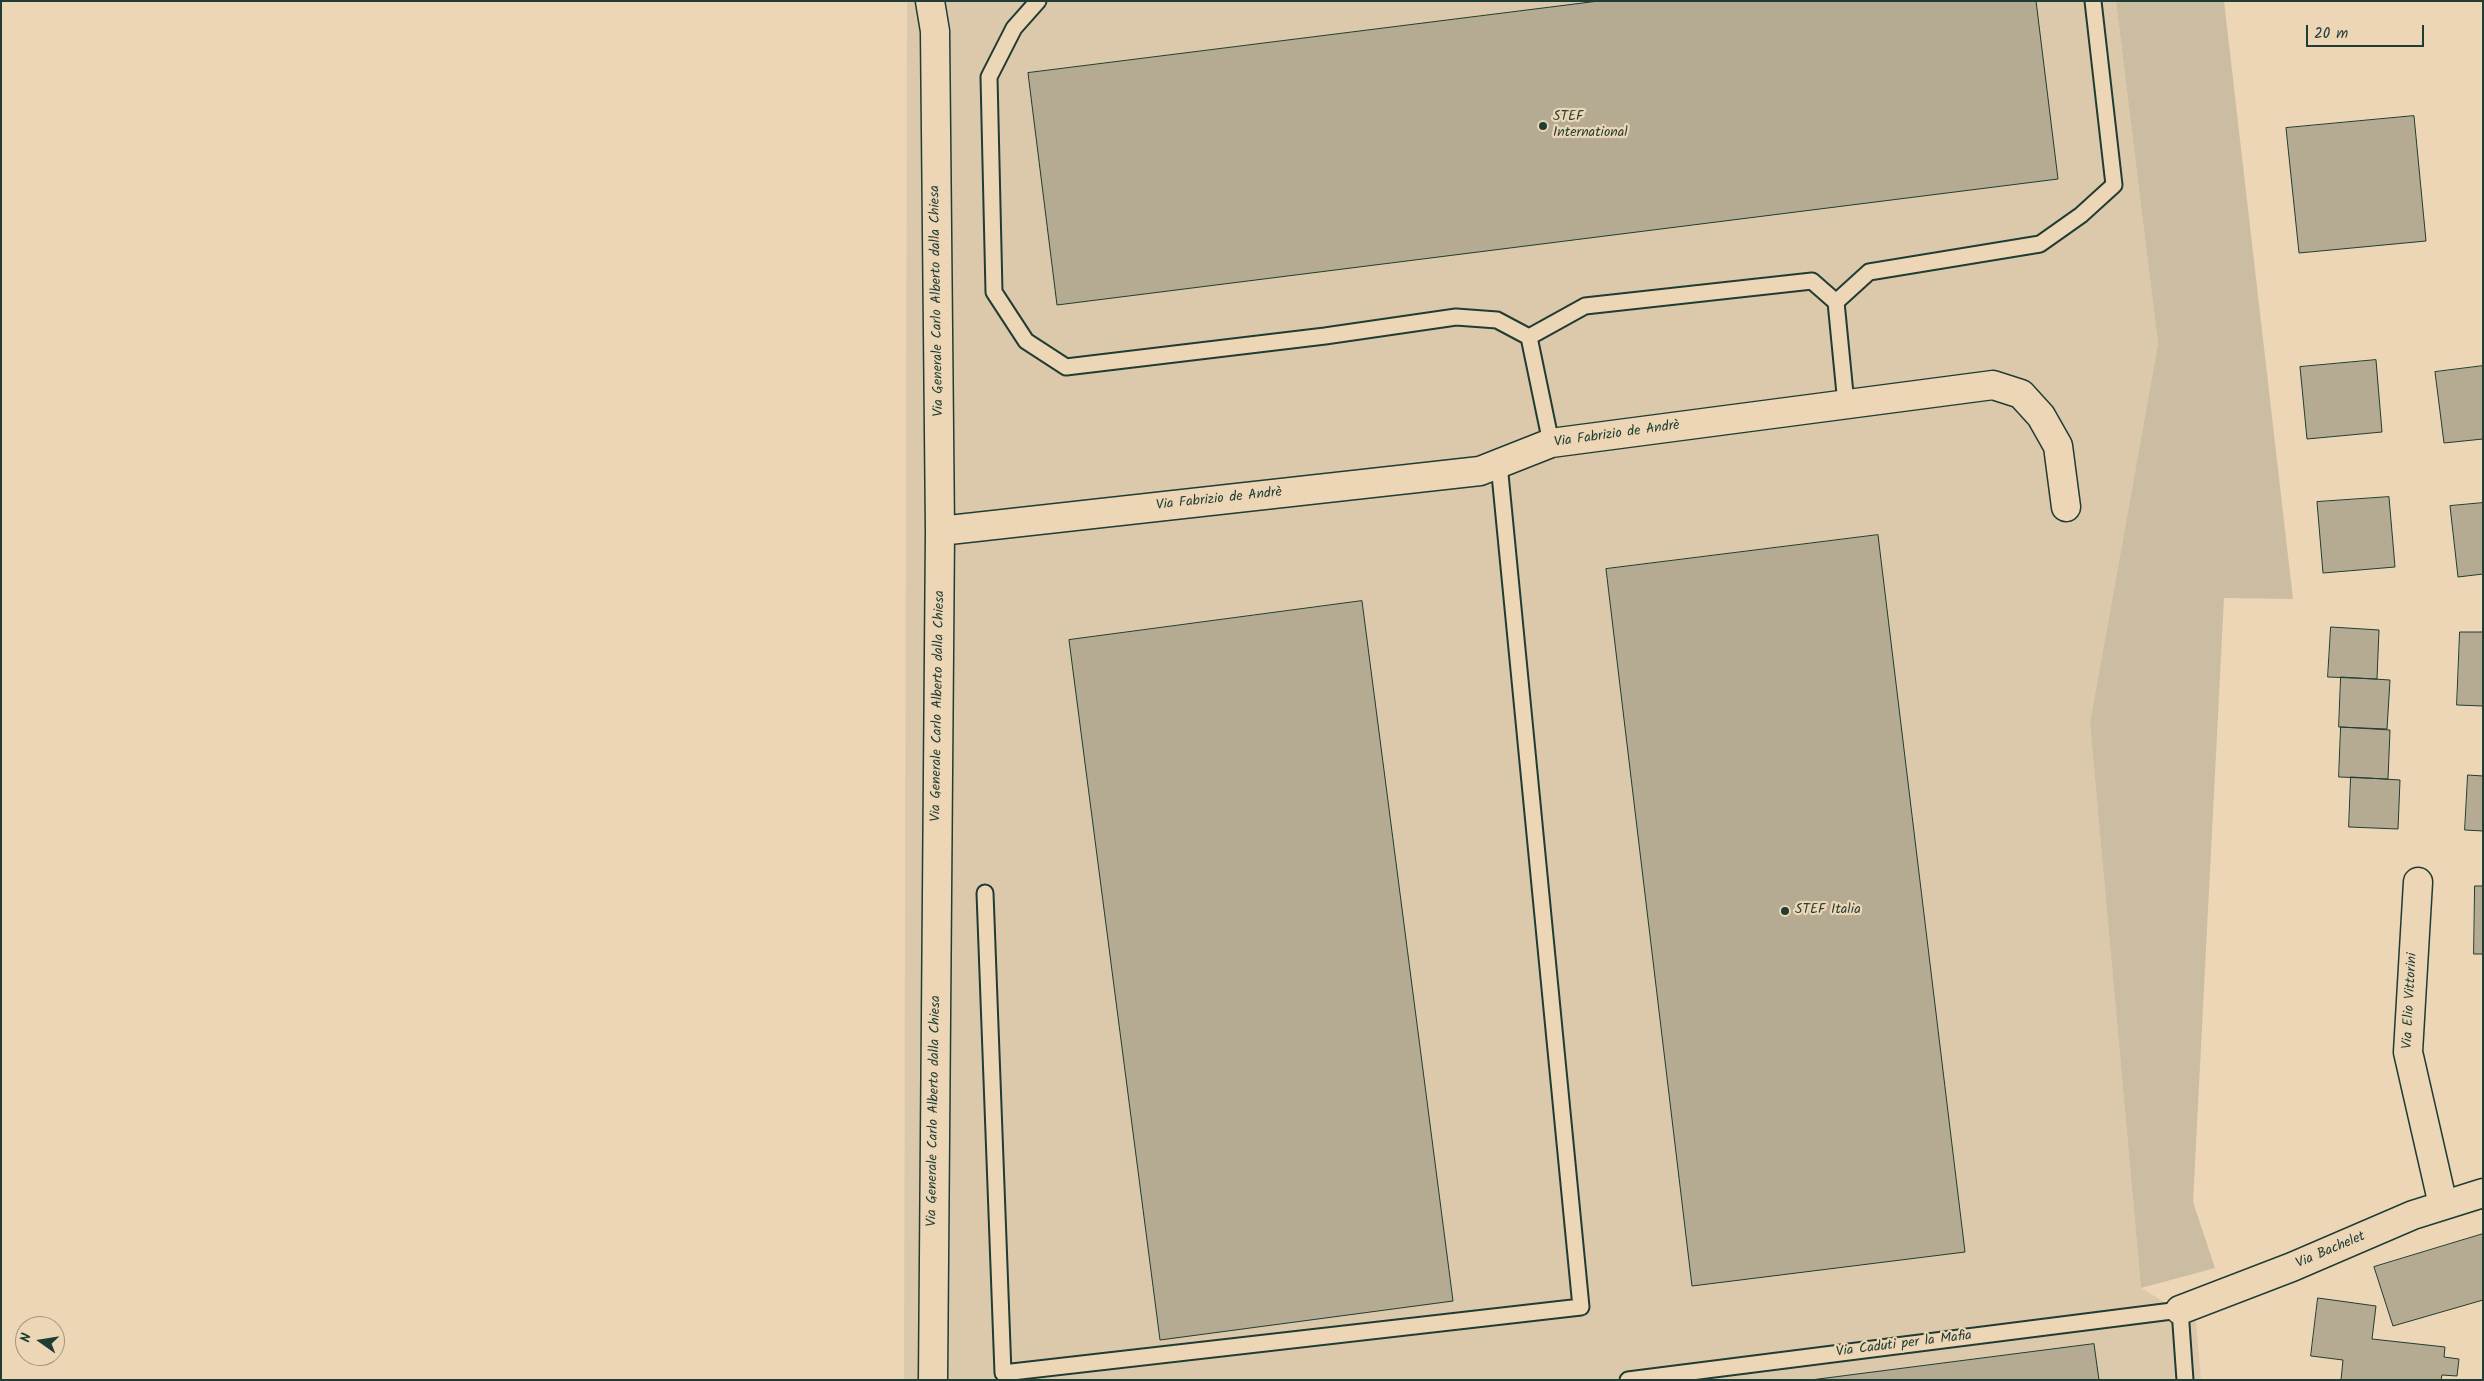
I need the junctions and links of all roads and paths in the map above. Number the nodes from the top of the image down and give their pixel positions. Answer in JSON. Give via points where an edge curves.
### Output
{"nodes":[{"id":1,"x":930,"y":1,"type":"edge"},
{"id":2,"x":944,"y":1,"type":"edge"},
{"id":3,"x":1038,"y":1,"type":"edge"},
{"id":4,"x":2093,"y":1,"type":"edge"},
{"id":5,"x":935,"y":31,"type":"junction"},
{"id":6,"x":1836,"y":302,"type":"junction"},
{"id":7,"x":1529,"y":337,"type":"junction"},
{"id":8,"x":1846,"y":404,"type":"junction"},
{"id":9,"x":1551,"y":443,"type":"junction"},
{"id":10,"x":1499,"y":464,"type":"junction"},
{"id":11,"x":2066,"y":507,"type":"dead end"},
{"id":12,"x":940,"y":531,"type":"junction"},
{"id":13,"x":2418,"y":882,"type":"dead end"},
{"id":14,"x":985,"y":893,"type":"dead end"},
{"id":15,"x":2483,"y":1193,"type":"edge"},
{"id":16,"x":2443,"y":1206,"type":"junction"},
{"id":17,"x":2180,"y":1310,"type":"junction"},
{"id":18,"x":933,"y":1380,"type":"edge"},
{"id":19,"x":1628,"y":1380,"type":"edge"},
{"id":20,"x":2185,"y":1380,"type":"edge"}],
"edges":[{"from":1,"to":5,"type":"street"},
{"from":2,"to":5,"type":"street"},
{"from":3,"to":7,"type":"lane","via":[[1014,28],[989,77],[994,292],[1026,342],[1066,367],[1456,317],[1497,320]]},
{"from":4,"to":6,"type":"lane","via":[[2114,186],[2040,244],[1869,272]]},
{"from":5,"to":12,"type":"street","name":"Via Generale Carlo Alberto dalla Chiesa"},
{"from":6,"to":7,"type":"lane","via":[[1812,281],[1585,306]]},
{"from":6,"to":8,"type":"lane"},
{"from":7,"to":9,"type":"lane"},
{"from":8,"to":9,"type":"street","name":"Via Fabrizio de Andrè"},
{"from":8,"to":11,"type":"street","name":"Via Fabrizio de Andrè","via":[[1993,385],[2022,394],[2041,416],[2058,446]]},
{"from":9,"to":10,"type":"street","name":"Via Fabrizio de Andrè"},
{"from":10,"to":12,"type":"street","name":"Via Fabrizio de Andrè","via":[[1480,471]]},
{"from":10,"to":14,"type":"lane","via":[[1581,1307],[1003,1373]]},
{"from":12,"to":18,"type":"street","name":"Via Generale Carlo Alberto dalla Chiesa"},
{"from":13,"to":16,"type":"street","name":"Via Elio Vittorini","via":[[2408,1052]]},
{"from":15,"to":16,"type":"street","name":"Via Bachelet"},
{"from":16,"to":17,"type":"street","name":"Via Bachelet","via":[[2413,1215]]},
{"from":17,"to":19,"type":"lane","name":"Via Caduti per la Mafia"},
{"from":17,"to":20,"type":"lane"}]}
